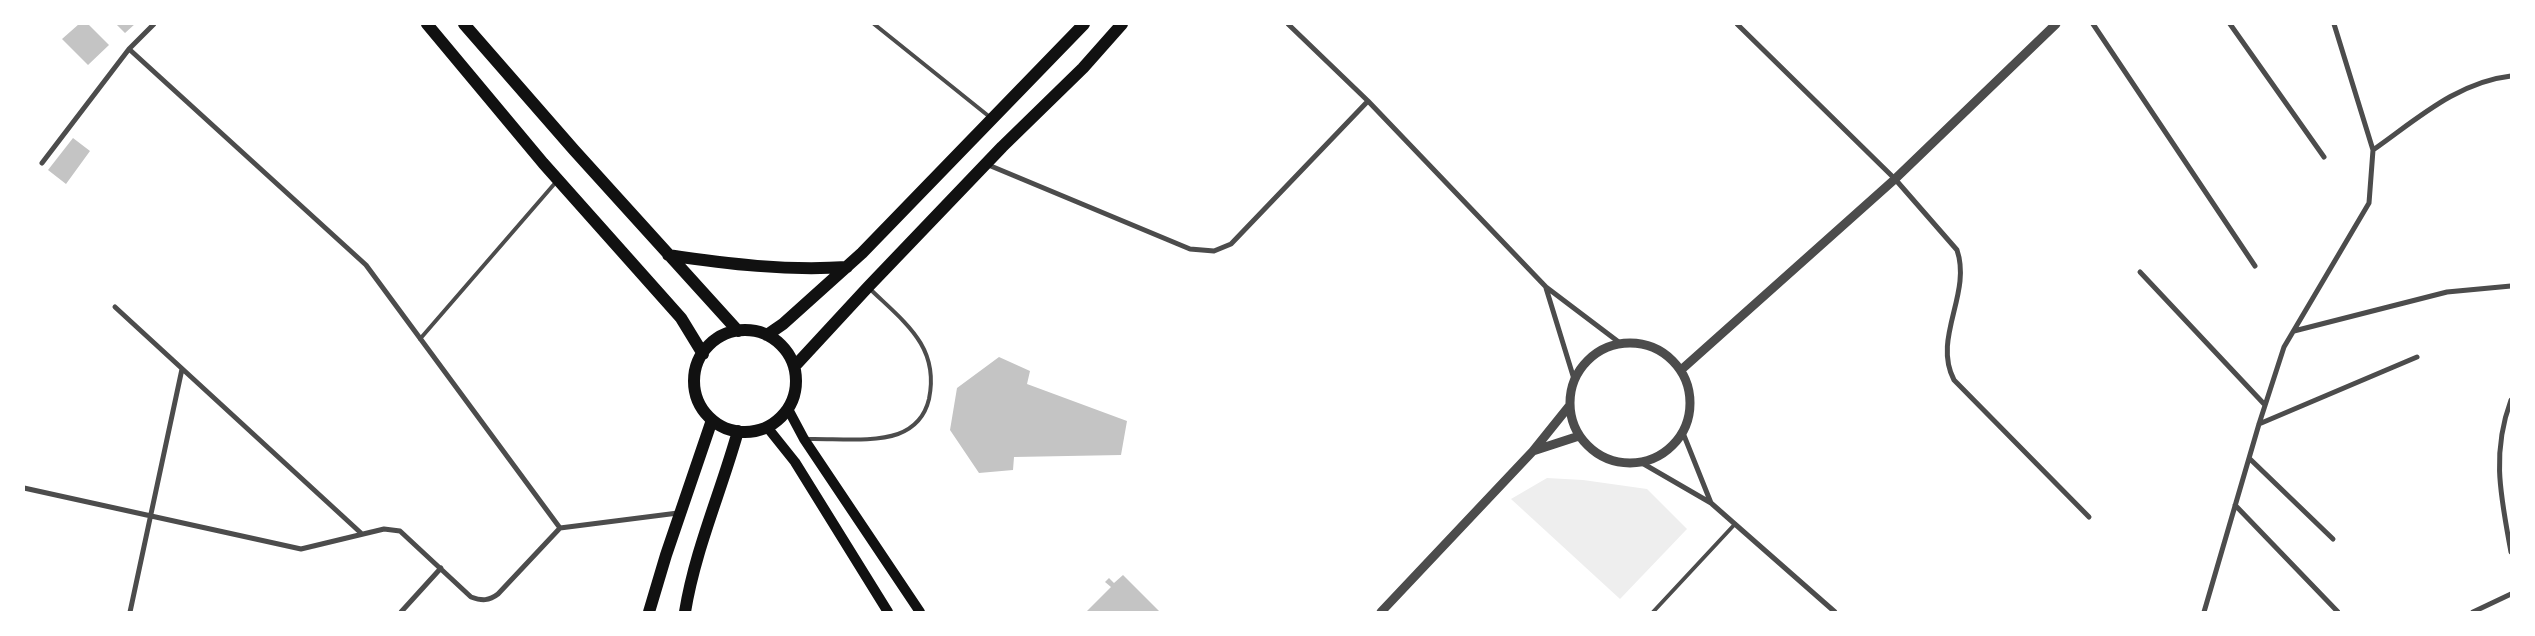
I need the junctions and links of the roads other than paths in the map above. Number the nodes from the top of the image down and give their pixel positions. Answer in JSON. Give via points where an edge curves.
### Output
{"nodes":[{"id":1,"x":154,"y":24,"type":"edge"},
{"id":2,"x":426,"y":24,"type":"edge"},
{"id":3,"x":464,"y":24,"type":"edge"},
{"id":4,"x":874,"y":24,"type":"edge"},
{"id":5,"x":1084,"y":24,"type":"edge"},
{"id":6,"x":1122,"y":24,"type":"edge"},
{"id":7,"x":1288,"y":24,"type":"edge"},
{"id":8,"x":1737,"y":24,"type":"edge"},
{"id":9,"x":2056,"y":24,"type":"edge"},
{"id":10,"x":2092,"y":24,"type":"edge"},
{"id":11,"x":2230,"y":24,"type":"edge"},
{"id":12,"x":2334,"y":24,"type":"edge"},
{"id":13,"x":129,"y":49,"type":"junction"},
{"id":14,"x":2511,"y":76,"type":"edge"},
{"id":15,"x":1368,"y":101,"type":"junction"},
{"id":16,"x":993,"y":119,"type":"junction"},
{"id":17,"x":2373,"y":150,"type":"junction"},
{"id":18,"x":2324,"y":157,"type":"dead end"},
{"id":19,"x":42,"y":163,"type":"dead end"},
{"id":20,"x":986,"y":164,"type":"junction"},
{"id":21,"x":558,"y":179,"type":"junction"},
{"id":22,"x":1895,"y":179,"type":"junction"},
{"id":23,"x":668,"y":255,"type":"junction"},
{"id":24,"x":2255,"y":266,"type":"dead end"},
{"id":25,"x":847,"y":267,"type":"junction"},
{"id":26,"x":2140,"y":272,"type":"dead end"},
{"id":27,"x":2511,"y":286,"type":"edge"},
{"id":28,"x":868,"y":287,"type":"junction"},
{"id":29,"x":1546,"y":287,"type":"junction"},
{"id":30,"x":115,"y":307,"type":"dead end"},
{"id":31,"x":738,"y":331,"type":"junction"},
{"id":32,"x":2294,"y":331,"type":"junction"},
{"id":33,"x":767,"y":335,"type":"junction"},
{"id":34,"x":420,"y":339,"type":"junction"},
{"id":35,"x":1620,"y":343,"type":"junction"},
{"id":36,"x":702,"y":354,"type":"junction"},
{"id":37,"x":2417,"y":357,"type":"dead end"},
{"id":38,"x":794,"y":367,"type":"junction"},
{"id":39,"x":182,"y":369,"type":"junction"},
{"id":40,"x":1681,"y":370,"type":"junction"},
{"id":41,"x":1574,"y":379,"type":"junction"},
{"id":42,"x":2511,"y":400,"type":"edge"},
{"id":43,"x":1570,"y":405,"type":"junction"},
{"id":44,"x":2265,"y":405,"type":"junction"},
{"id":45,"x":788,"y":409,"type":"junction"},
{"id":46,"x":712,"y":420,"type":"junction"},
{"id":47,"x":2258,"y":424,"type":"junction"},
{"id":48,"x":767,"y":427,"type":"junction"},
{"id":49,"x":738,"y":432,"type":"junction"},
{"id":50,"x":1683,"y":433,"type":"junction"},
{"id":51,"x":1579,"y":436,"type":"junction"},
{"id":52,"x":804,"y":439,"type":"junction"},
{"id":53,"x":1533,"y":451,"type":"junction"},
{"id":54,"x":2250,"y":459,"type":"junction"},
{"id":55,"x":1642,"y":462,"type":"junction"},
{"id":56,"x":24,"y":488,"type":"edge"},
{"id":57,"x":1712,"y":503,"type":"junction"},
{"id":58,"x":2235,"y":505,"type":"junction"},
{"id":59,"x":680,"y":512,"type":"junction"},
{"id":60,"x":150,"y":514,"type":"junction"},
{"id":61,"x":2089,"y":517,"type":"dead end"},
{"id":62,"x":1735,"y":524,"type":"junction"},
{"id":63,"x":560,"y":528,"type":"junction"},
{"id":64,"x":362,"y":534,"type":"junction"},
{"id":65,"x":2333,"y":539,"type":"dead end"},
{"id":66,"x":2511,"y":552,"type":"edge"},
{"id":67,"x":441,"y":568,"type":"junction"},
{"id":68,"x":2511,"y":594,"type":"edge"},
{"id":69,"x":130,"y":612,"type":"edge"},
{"id":70,"x":401,"y":612,"type":"edge"},
{"id":71,"x":649,"y":612,"type":"edge"},
{"id":72,"x":685,"y":612,"type":"edge"},
{"id":73,"x":888,"y":612,"type":"edge"},
{"id":74,"x":920,"y":612,"type":"edge"},
{"id":75,"x":1380,"y":612,"type":"edge"},
{"id":76,"x":1653,"y":612,"type":"edge"},
{"id":77,"x":1835,"y":612,"type":"edge"},
{"id":78,"x":2204,"y":612,"type":"edge"},
{"id":79,"x":2338,"y":612,"type":"edge"},
{"id":80,"x":2473,"y":612,"type":"edge"}],
"edges":[{"from":1,"to":13,"type":"street"},
{"from":2,"to":21,"type":"main road"},
{"from":3,"to":23,"type":"main road"},
{"from":4,"to":16,"type":"lane"},
{"from":5,"to":16,"type":"main road"},
{"from":6,"to":20,"type":"main road","via":[[1083,68]]},
{"from":7,"to":15,"type":"street"},
{"from":8,"to":22,"type":"street"},
{"from":9,"to":22,"type":"street"},
{"from":10,"to":24,"type":"street"},
{"from":11,"to":18,"type":"street"},
{"from":12,"to":17,"type":"street"},
{"from":13,"to":19,"type":"street"},
{"from":13,"to":34,"type":"street","via":[[366,265]]},
{"from":14,"to":17,"type":"street","via":[[2490,79],[2456,92]]},
{"from":15,"to":20,"type":"street","via":[[1231,244],[1214,250],[1190,249]]},
{"from":15,"to":29,"type":"street"},
{"from":16,"to":25,"type":"main road"},
{"from":17,"to":32,"type":"street","via":[[2369,203]]},
{"from":20,"to":28,"type":"main road"},
{"from":21,"to":34,"type":"lane"},
{"from":21,"to":36,"type":"main road","via":[[681,318]]},
{"from":22,"to":40,"type":"street"},
{"from":22,"to":61,"type":"street","via":[[1957,250],[1961,261],[1961,278],[1946,356],[1954,380]]},
{"from":23,"to":25,"type":"main road","via":[[753,267]]},
{"from":23,"to":31,"type":"main road"},
{"from":25,"to":33,"type":"main road"},
{"from":26,"to":44,"type":"street"},
{"from":27,"to":32,"type":"street","via":[[2447,292]]},
{"from":28,"to":38,"type":"main road"},
{"from":28,"to":52,"type":"lane","via":[[913,332],[929,358],[932,374],[926,411],[914,426],[883,438]]},
{"from":29,"to":35,"type":"street"},
{"from":29,"to":41,"type":"street"},
{"from":30,"to":39,"type":"street"},
{"from":31,"to":33,"type":"main road"},
{"from":31,"to":36,"type":"main road","via":[[724,335]]},
{"from":32,"to":44,"type":"street","via":[[2284,347]]},
{"from":33,"to":38,"type":"main road","via":[[779,343]]},
{"from":34,"to":63,"type":"street"},
{"from":35,"to":40,"type":"street","via":[[1647,345],[1666,354]]},
{"from":35,"to":41,"type":"street","via":[[1600,350]]},
{"from":36,"to":46,"type":"main road","via":[[694,381],[696,396]]},
{"from":37,"to":47,"type":"street"},
{"from":38,"to":45,"type":"main road","via":[[796,381]]},
{"from":39,"to":60,"type":"street"},
{"from":39,"to":64,"type":"street"},
{"from":40,"to":50,"type":"street","via":[[1690,398],[1690,414]]},
{"from":41,"to":43,"type":"street"},
{"from":42,"to":66,"type":"street","via":[[2501,434],[2498,465]]},
{"from":43,"to":51,"type":"street"},
{"from":43,"to":53,"type":"street"},
{"from":44,"to":47,"type":"street"},
{"from":45,"to":48,"type":"main road"},
{"from":45,"to":52,"type":"main road"},
{"from":46,"to":49,"type":"main road"},
{"from":46,"to":59,"type":"main road"},
{"from":47,"to":54,"type":"street"},
{"from":48,"to":49,"type":"main road","via":[[753,432]]},
{"from":48,"to":73,"type":"main road","via":[[795,462]]},
{"from":49,"to":72,"type":"main road","via":[[697,559]]},
{"from":50,"to":55,"type":"street","via":[[1671,448],[1654,459]]},
{"from":50,"to":57,"type":"street"},
{"from":51,"to":53,"type":"street"},
{"from":51,"to":55,"type":"street","via":[[1598,454],[1622,463]]},
{"from":52,"to":74,"type":"main road"},
{"from":53,"to":75,"type":"street"},
{"from":54,"to":58,"type":"street"},
{"from":54,"to":65,"type":"street"},
{"from":55,"to":57,"type":"street"},
{"from":56,"to":60,"type":"street"},
{"from":57,"to":62,"type":"street"},
{"from":58,"to":78,"type":"street"},
{"from":58,"to":79,"type":"street"},
{"from":59,"to":63,"type":"street"},
{"from":59,"to":71,"type":"main road"},
{"from":60,"to":64,"type":"street","via":[[301,548]]},
{"from":60,"to":69,"type":"street"},
{"from":62,"to":76,"type":"lane"},
{"from":62,"to":77,"type":"street"},
{"from":63,"to":67,"type":"street","via":[[490,600],[471,597]]},
{"from":64,"to":67,"type":"street","via":[[384,529],[400,531]]},
{"from":67,"to":70,"type":"street"},
{"from":68,"to":80,"type":"street"}]}
